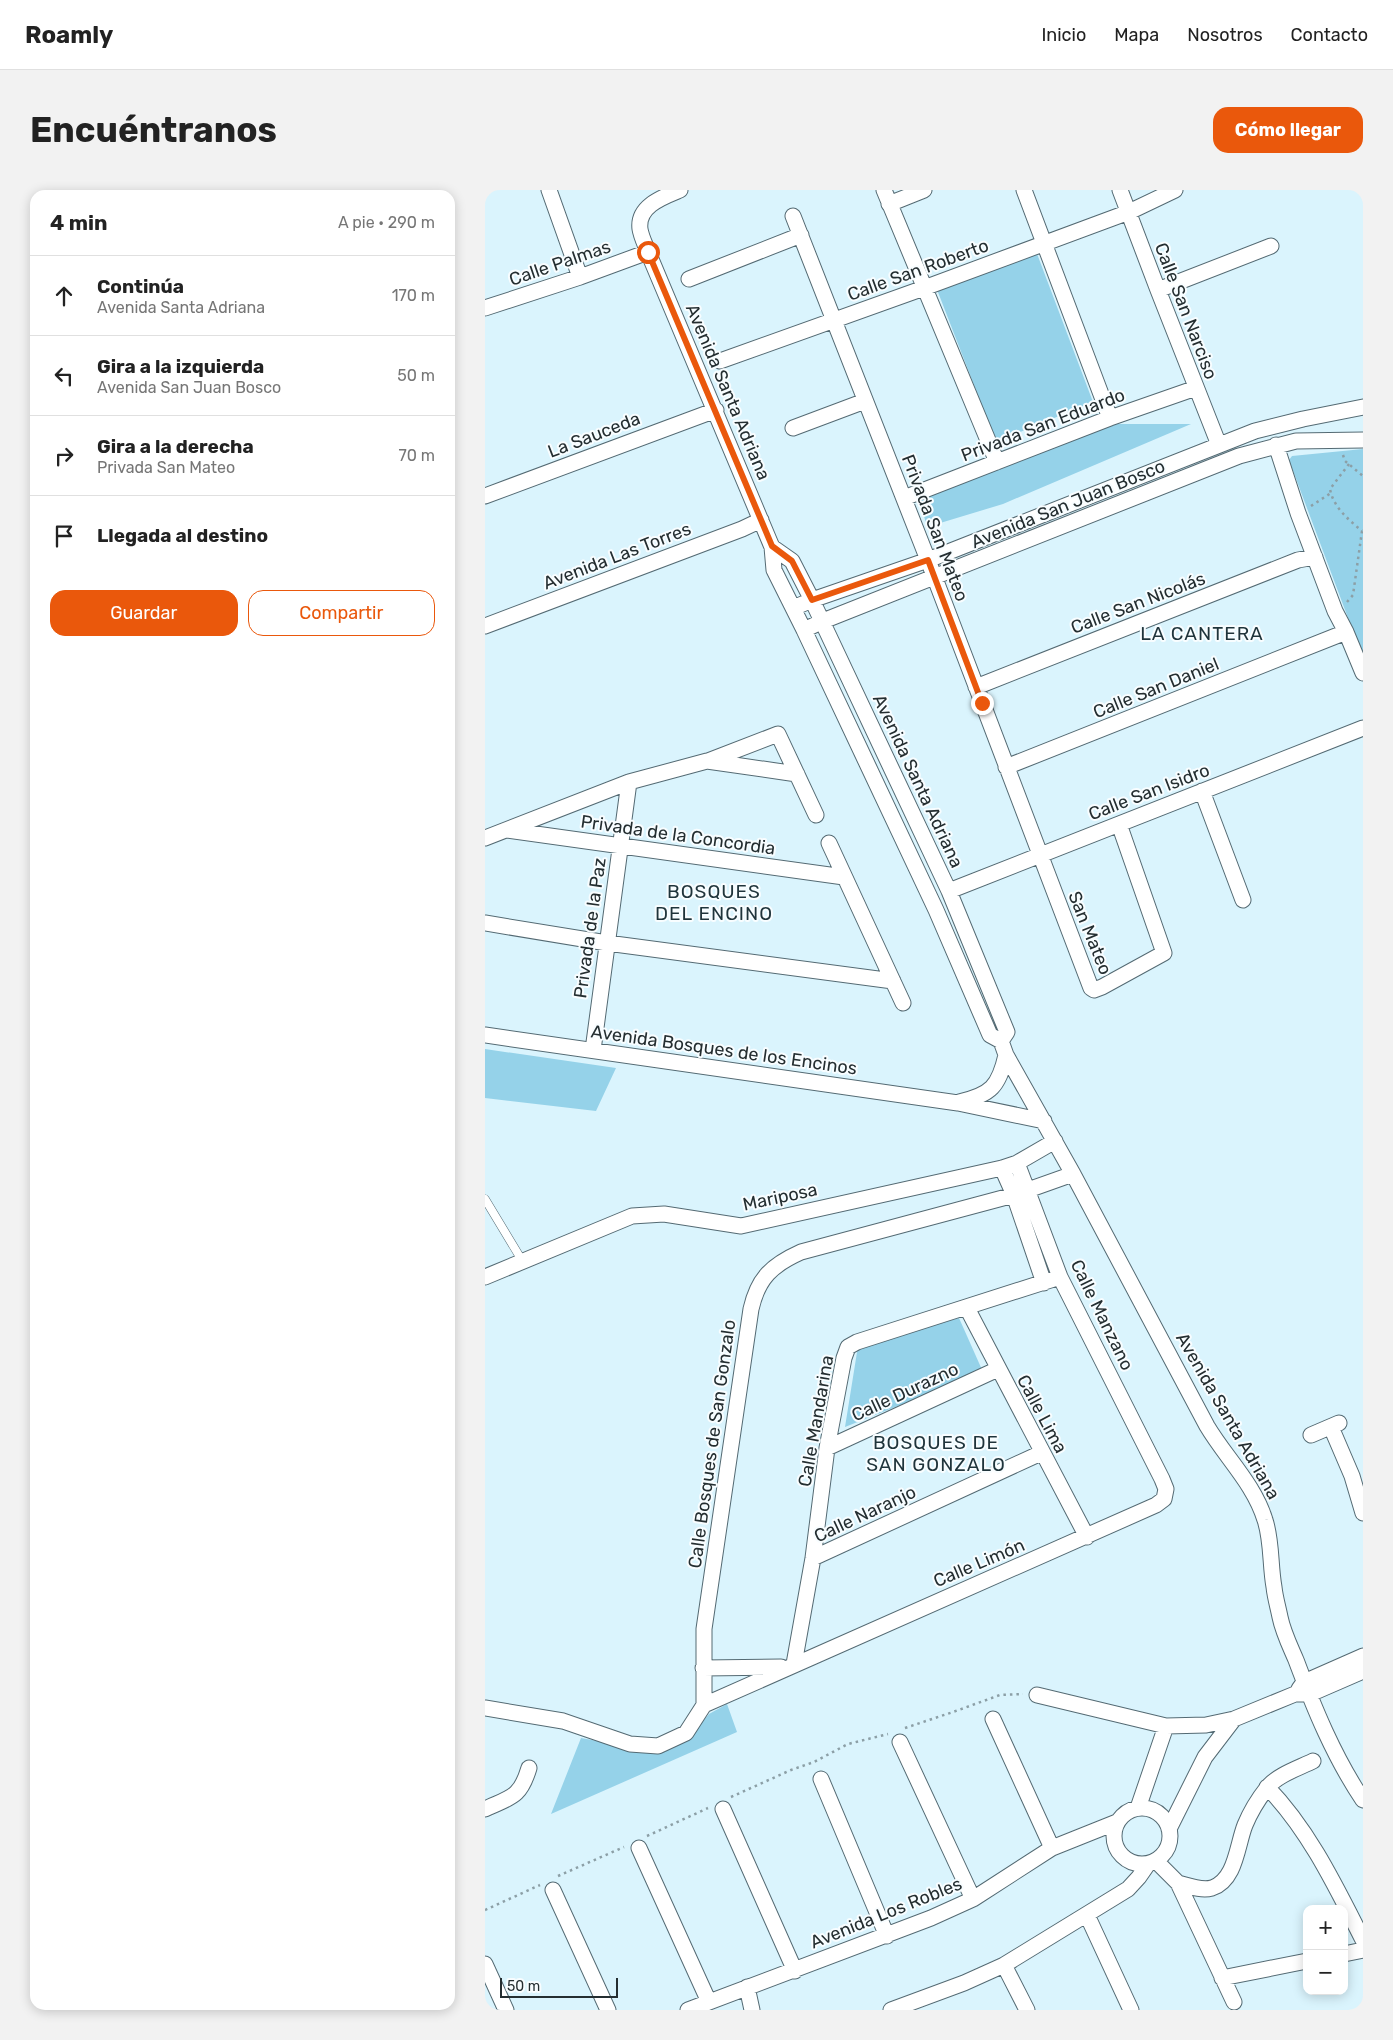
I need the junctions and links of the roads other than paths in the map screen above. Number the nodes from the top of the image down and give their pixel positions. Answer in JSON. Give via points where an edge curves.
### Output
{"nodes":[{"id":1,"x":549,"y":190,"type":"edge"},
{"id":2,"x":680,"y":190,"type":"edge"},
{"id":3,"x":924,"y":190,"type":"edge"},
{"id":4,"x":1024,"y":190,"type":"edge"},
{"id":5,"x":1120,"y":190,"type":"edge"},
{"id":6,"x":1175,"y":190,"type":"edge"},
{"id":7,"x":886,"y":197,"type":"edge"},
{"id":8,"x":1129,"y":212,"type":"junction"},
{"id":9,"x":793,"y":216,"type":"dead end"},
{"id":10,"x":801,"y":235,"type":"junction"},
{"id":11,"x":1045,"y":244,"type":"junction"},
{"id":12,"x":1271,"y":246,"type":"dead end"},
{"id":13,"x":648,"y":252,"type":"junction"},
{"id":14,"x":580,"y":278,"type":"junction"},
{"id":15,"x":689,"y":279,"type":"dead end"},
{"id":16,"x":924,"y":288,"type":"junction"},
{"id":17,"x":1157,"y":290,"type":"junction"},
{"id":18,"x":485,"y":308,"type":"edge"},
{"id":19,"x":835,"y":320,"type":"junction"},
{"id":20,"x":720,"y":360,"type":"dead end"},
{"id":21,"x":1196,"y":388,"type":"junction"},
{"id":22,"x":865,"y":401,"type":"junction"},
{"id":23,"x":1363,"y":407,"type":"edge"},
{"id":24,"x":716,"y":410,"type":"junction"},
{"id":25,"x":1111,"y":418,"type":"junction"},
{"id":26,"x":793,"y":428,"type":"dead end"},
{"id":27,"x":1363,"y":440,"type":"edge"},
{"id":28,"x":1226,"y":442,"type":"junction"},
{"id":29,"x":1276,"y":445,"type":"junction"},
{"id":30,"x":1237,"y":457,"type":"junction"},
{"id":31,"x":997,"y":462,"type":"junction"},
{"id":32,"x":485,"y":496,"type":"edge"},
{"id":33,"x":903,"y":498,"type":"junction"},
{"id":34,"x":761,"y":520,"type":"junction"},
{"id":35,"x":772,"y":546,"type":"junction"},
{"id":36,"x":1315,"y":557,"type":"junction"},
{"id":37,"x":928,"y":560,"type":"junction"},
{"id":38,"x":935,"y":578,"type":"junction"},
{"id":39,"x":812,"y":600,"type":"junction"},
{"id":40,"x":793,"y":608,"type":"junction"},
{"id":41,"x":823,"y":621,"type":"junction"},
{"id":42,"x":485,"y":626,"type":"edge"},
{"id":43,"x":804,"y":630,"type":"junction"},
{"id":44,"x":1347,"y":632,"type":"junction"},
{"id":45,"x":1363,"y":673,"type":"edge"},
{"id":46,"x":976,"y":687,"type":"junction"},
{"id":47,"x":1363,"y":728,"type":"edge"},
{"id":48,"x":707,"y":761,"type":"junction"},
{"id":49,"x":1006,"y":767,"type":"junction"},
{"id":50,"x":797,"y":774,"type":"junction"},
{"id":51,"x":629,"y":782,"type":"junction"},
{"id":52,"x":1202,"y":791,"type":"junction"},
{"id":53,"x":816,"y":815,"type":"dead end"},
{"id":54,"x":1119,"y":824,"type":"junction"},
{"id":55,"x":507,"y":830,"type":"junction"},
{"id":56,"x":485,"y":838,"type":"edge"},
{"id":57,"x":829,"y":843,"type":"dead end"},
{"id":58,"x":620,"y":846,"type":"junction"},
{"id":59,"x":1040,"y":855,"type":"junction"},
{"id":60,"x":844,"y":878,"type":"junction"},
{"id":61,"x":949,"y":891,"type":"junction"},
{"id":62,"x":1243,"y":900,"type":"dead end"},
{"id":63,"x":485,"y":923,"type":"edge"},
{"id":64,"x":607,"y":942,"type":"junction"},
{"id":65,"x":893,"y":981,"type":"junction"},
{"id":66,"x":903,"y":1003,"type":"dead end"},
{"id":67,"x":485,"y":1035,"type":"edge"},
{"id":68,"x":1003,"y":1048,"type":"junction"},
{"id":69,"x":593,"y":1050,"type":"junction"},
{"id":70,"x":958,"y":1102,"type":"junction"},
{"id":71,"x":1044,"y":1121,"type":"junction"},
{"id":72,"x":1055,"y":1141,"type":"junction"},
{"id":73,"x":1017,"y":1163,"type":"junction"},
{"id":74,"x":1001,"y":1168,"type":"junction"},
{"id":75,"x":1073,"y":1174,"type":"junction"},
{"id":76,"x":1021,"y":1193,"type":"junction"},
{"id":77,"x":485,"y":1199,"type":"edge"},
{"id":78,"x":523,"y":1262,"type":"junction"},
{"id":79,"x":485,"y":1277,"type":"edge"},
{"id":80,"x":1060,"y":1277,"type":"junction"},
{"id":81,"x":1044,"y":1283,"type":"junction"},
{"id":82,"x":967,"y":1308,"type":"junction"},
{"id":83,"x":998,"y":1369,"type":"junction"},
{"id":84,"x":1311,"y":1435,"type":"dead end"},
{"id":85,"x":827,"y":1448,"type":"junction"},
{"id":86,"x":1041,"y":1454,"type":"junction"},
{"id":87,"x":1163,"y":1479,"type":"joint"},
{"id":88,"x":1363,"y":1513,"type":"edge"},
{"id":89,"x":1087,"y":1537,"type":"junction"},
{"id":90,"x":813,"y":1558,"type":"junction"},
{"id":91,"x":1363,"y":1656,"type":"edge"},
{"id":92,"x":791,"y":1665,"type":"junction"},
{"id":93,"x":703,"y":1668,"type":"junction"},
{"id":94,"x":1363,"y":1671,"type":"edge"},
{"id":95,"x":1303,"y":1690,"type":"junction"},
{"id":96,"x":1037,"y":1695,"type":"road end"},
{"id":97,"x":704,"y":1705,"type":"junction"},
{"id":98,"x":485,"y":1708,"type":"edge"},
{"id":99,"x":993,"y":1719,"type":"dead end"},
{"id":100,"x":1234,"y":1719,"type":"junction"},
{"id":101,"x":1166,"y":1726,"type":"junction"},
{"id":102,"x":897,"y":1735,"type":"road end"},
{"id":103,"x":1313,"y":1761,"type":"dead end"},
{"id":104,"x":529,"y":1768,"type":"dead end"},
{"id":105,"x":821,"y":1779,"type":"dead end"},
{"id":106,"x":1267,"y":1786,"type":"junction"},
{"id":107,"x":1363,"y":1800,"type":"edge"},
{"id":108,"x":489,"y":1805,"type":"edge"},
{"id":109,"x":720,"y":1805,"type":"road end"},
{"id":110,"x":1138,"y":1808,"type":"junction"},
{"id":111,"x":1117,"y":1822,"type":"junction"},
{"id":112,"x":1169,"y":1829,"type":"junction"},
{"id":113,"x":639,"y":1843,"type":"road end"},
{"id":114,"x":1053,"y":1848,"type":"junction"},
{"id":115,"x":1152,"y":1862,"type":"junction"},
{"id":116,"x":553,"y":1883,"type":"road end"},
{"id":117,"x":1178,"y":1883,"type":"junction"},
{"id":118,"x":973,"y":1899,"type":"junction"},
{"id":119,"x":1087,"y":1915,"type":"junction"},
{"id":120,"x":887,"y":1936,"type":"junction"},
{"id":121,"x":1363,"y":1940,"type":"edge"},
{"id":122,"x":1363,"y":1950,"type":"edge"},
{"id":123,"x":1348,"y":1953,"type":"edge"},
{"id":124,"x":1303,"y":1962,"type":"edge"},
{"id":125,"x":485,"y":1964,"type":"edge"},
{"id":126,"x":1005,"y":1965,"type":"junction"},
{"id":127,"x":795,"y":1971,"type":"junction"},
{"id":128,"x":1222,"y":1978,"type":"junction"},
{"id":129,"x":747,"y":1987,"type":"junction"},
{"id":130,"x":709,"y":2002,"type":"junction"},
{"id":131,"x":1233,"y":2002,"type":"dead end"},
{"id":132,"x":925,"y":2004,"type":"edge"},
{"id":133,"x":506,"y":2010,"type":"edge"},
{"id":134,"x":607,"y":2010,"type":"edge"},
{"id":135,"x":688,"y":2010,"type":"edge"},
{"id":136,"x":752,"y":2010,"type":"edge"},
{"id":137,"x":891,"y":2010,"type":"edge"},
{"id":138,"x":1027,"y":2010,"type":"edge"},
{"id":139,"x":1131,"y":2010,"type":"edge"}],
"edges":[{"from":1,"to":14,"type":"street"},
{"from":2,"to":13,"type":"street","name":"Avenida Santa Adriana","via":[[654,201],[641,218],[640,229]]},
{"from":3,"to":7,"type":"street"},
{"from":4,"to":11,"type":"street"},
{"from":5,"to":8,"type":"street","name":"Calle San Narciso"},
{"from":6,"to":8,"type":"street","name":"Calle San Roberto"},
{"from":7,"to":16,"type":"street"},
{"from":8,"to":11,"type":"street","name":"Calle San Roberto"},
{"from":8,"to":17,"type":"street","name":"Calle San Narciso"},
{"from":9,"to":10,"type":"street","name":"Privada San Mateo"},
{"from":10,"to":15,"type":"street"},
{"from":10,"to":19,"type":"street","name":"Privada San Mateo"},
{"from":11,"to":16,"type":"street","name":"Calle San Roberto"},
{"from":11,"to":25,"type":"street"},
{"from":12,"to":17,"type":"street"},
{"from":13,"to":14,"type":"street","name":"Calle Palmas"},
{"from":13,"to":24,"type":"street","name":"Avenida Santa Adriana"},
{"from":14,"to":18,"type":"street","name":"Calle Palmas"},
{"from":16,"to":19,"type":"street","name":"Calle San Roberto"},
{"from":16,"to":31,"type":"street"},
{"from":17,"to":21,"type":"street","name":"Calle San Narciso"},
{"from":19,"to":20,"type":"street","name":"Calle San Roberto"},
{"from":19,"to":22,"type":"street","name":"Privada San Mateo"},
{"from":21,"to":25,"type":"street","name":"Privada San Eduardo"},
{"from":21,"to":28,"type":"street","name":"Calle San Narciso"},
{"from":22,"to":26,"type":"street"},
{"from":22,"to":33,"type":"street","name":"Privada San Mateo"},
{"from":23,"to":28,"type":"street","name":"Avenida San Juan Bosco","via":[[1272,426]]},
{"from":24,"to":32,"type":"street","name":"La Sauceda"},
{"from":24,"to":34,"type":"street","name":"Avenida Santa Adriana"},
{"from":25,"to":31,"type":"street","name":"Privada San Eduardo"},
{"from":27,"to":29,"type":"street","name":"Avenida San Juan Bosco","via":[[1315,439]]},
{"from":28,"to":30,"type":"street","name":"Calle San Narciso"},
{"from":28,"to":37,"type":"street","name":"Avenida San Juan Bosco"},
{"from":29,"to":30,"type":"street","name":"Avenida San Juan Bosco"},
{"from":29,"to":36,"type":"street"},
{"from":30,"to":38,"type":"street","name":"Avenida San Juan Bosco"},
{"from":31,"to":33,"type":"street","name":"Privada San Eduardo"},
{"from":33,"to":37,"type":"street","name":"Privada San Mateo"},
{"from":34,"to":35,"type":"street","name":"Avenida Santa Adriana"},
{"from":34,"to":42,"type":"street","name":"Avenida Las Torres"},
{"from":35,"to":39,"type":"street","name":"Avenida Santa Adriana","via":[[792,561]]},
{"from":35,"to":40,"type":"street","name":"Avenida Santa Adriana","via":[[774,570]]},
{"from":36,"to":44,"type":"street","via":[[1335,611]]},
{"from":36,"to":46,"type":"street","name":"Calle San Nicolás","via":[[1298,560]]},
{"from":37,"to":38,"type":"street","name":"Privada San Mateo"},
{"from":37,"to":39,"type":"street","name":"Avenida San Juan Bosco"},
{"from":38,"to":41,"type":"street","name":"Avenida San Juan Bosco"},
{"from":38,"to":46,"type":"street","name":"Privada San Mateo"},
{"from":39,"to":40,"type":"street","name":"Avenida San Juan Bosco"},
{"from":39,"to":41,"type":"street","name":"Avenida Santa Adriana"},
{"from":40,"to":43,"type":"street","name":"Avenida Santa Adriana"},
{"from":41,"to":43,"type":"street","name":"Avenida San Juan Bosco"},
{"from":41,"to":61,"type":"street","name":"Avenida Santa Adriana"},
{"from":43,"to":68,"type":"street","name":"Avenida Santa Adriana","via":[[958,957],[991,1035]]},
{"from":44,"to":45,"type":"street"},
{"from":44,"to":49,"type":"street","name":"Calle San Daniel"},
{"from":46,"to":49,"type":"street","name":"Privada San Mateo"},
{"from":47,"to":52,"type":"street","name":"Calle San Isidro"},
{"from":48,"to":50,"type":"street"},
{"from":48,"to":50,"type":"street","via":[[778,734]]},
{"from":48,"to":51,"type":"street"},
{"from":49,"to":59,"type":"street","name":"Privada San Mateo"},
{"from":50,"to":53,"type":"street"},
{"from":51,"to":55,"type":"street"},
{"from":51,"to":58,"type":"street","name":"Privada de la Paz"},
{"from":52,"to":54,"type":"street","name":"Calle San Isidro"},
{"from":52,"to":62,"type":"street"},
{"from":54,"to":59,"type":"street","name":"Calle San Isidro"},
{"from":54,"to":59,"type":"street","name":"San Mateo","via":[[1164,953],[1097,989],[1091,988]]},
{"from":55,"to":56,"type":"street"},
{"from":55,"to":58,"type":"street","name":"Privada de la Concordia"},
{"from":57,"to":60,"type":"street"},
{"from":58,"to":60,"type":"street","name":"Privada de la Concordia"},
{"from":58,"to":64,"type":"street","name":"Privada de la Paz"},
{"from":59,"to":61,"type":"street","name":"Calle San Isidro"},
{"from":60,"to":65,"type":"street"},
{"from":61,"to":68,"type":"street","name":"Avenida Santa Adriana","via":[[1007,1032]]},
{"from":63,"to":64,"type":"street"},
{"from":64,"to":65,"type":"street"},
{"from":64,"to":69,"type":"street","name":"Privada de la Paz"},
{"from":65,"to":66,"type":"street"},
{"from":67,"to":69,"type":"street","name":"Avenida Bosques de los Encinos"},
{"from":68,"to":70,"type":"street","name":"Avenida Bosques de los Encinos","via":[[998,1082],[974,1099]]},
{"from":68,"to":71,"type":"street","name":"Avenida Santa Adriana"},
{"from":69,"to":70,"type":"street","name":"Avenida Bosques de los Encinos"},
{"from":70,"to":71,"type":"street","name":"Avenida Bosques de los Encinos"},
{"from":71,"to":72,"type":"street","name":"Avenida Santa Adriana"},
{"from":72,"to":73,"type":"street","name":"Mariposa"},
{"from":72,"to":75,"type":"street","name":"Avenida Santa Adriana"},
{"from":73,"to":74,"type":"street","name":"Mariposa"},
{"from":73,"to":76,"type":"street","name":"Calle Manzano"},
{"from":74,"to":76,"type":"street","name":"Calle Manzano"},
{"from":74,"to":78,"type":"street","name":"Mariposa","via":[[741,1226],[664,1214],[632,1216]]},
{"from":75,"to":76,"type":"street","name":"Calle Bosques de San Gonzalo"},
{"from":75,"to":95,"type":"street","name":"Avenida Santa Adriana","via":[[1207,1426],[1257,1500],[1265,1520],[1281,1620]]},
{"from":76,"to":80,"type":"street","name":"Calle Manzano"},
{"from":76,"to":81,"type":"street","name":"Calle Manzano"},
{"from":76,"to":93,"type":"street","name":"Calle Bosques de San Gonzalo","via":[[801,1252],[781,1261],[765,1275],[751,1309],[704,1629]]},
{"from":77,"to":78,"type":"lane"},
{"from":78,"to":79,"type":"street","name":"Mariposa"},
{"from":80,"to":81,"type":"street","name":"Calle Mandarina"},
{"from":80,"to":87,"type":"street","name":"Calle Manzano"},
{"from":81,"to":82,"type":"street","name":"Calle Mandarina"},
{"from":82,"to":83,"type":"street","name":"Calle Lima"},
{"from":82,"to":85,"type":"street","name":"Calle Mandarina","via":[[849,1347],[844,1358]]},
{"from":83,"to":85,"type":"street","name":"Calle Durazno"},
{"from":83,"to":86,"type":"street","name":"Calle Lima"},
{"from":84,"to":88,"type":"street","via":[[1335,1425]]},
{"from":85,"to":90,"type":"street","name":"Calle Mandarina"},
{"from":86,"to":89,"type":"street","name":"Calle Lima"},
{"from":86,"to":90,"type":"street","name":"Calle Naranjo"},
{"from":87,"to":89,"type":"street","name":"Calle Limón","via":[[1164,1499],[1157,1505]]},
{"from":89,"to":92,"type":"street","name":"Calle Limón"},
{"from":90,"to":92,"type":"street","name":"Calle Mandarina"},
{"from":91,"to":95,"type":"street"},
{"from":92,"to":93,"type":"street","name":"Calle Limón"},
{"from":92,"to":97,"type":"street","name":"Calle Limón"},
{"from":93,"to":97,"type":"street","name":"Calle Bosques de San Gonzalo"},
{"from":94,"to":95,"type":"street"},
{"from":95,"to":100,"type":"street"},
{"from":95,"to":107,"type":"street","name":"Avenida Santa Adriana"},
{"from":96,"to":101,"type":"street"},
{"from":97,"to":98,"type":"street","via":[[687,1733],[658,1746],[630,1744],[563,1721]]},
{"from":99,"to":114,"type":"street"},
{"from":100,"to":101,"type":"street","via":[[1206,1725]]},
{"from":100,"to":112,"type":"street","via":[[1205,1757]]},
{"from":101,"to":110,"type":"street"},
{"from":102,"to":118,"type":"street"},
{"from":103,"to":106,"type":"street"},
{"from":104,"to":108,"type":"street","via":[[517,1793]]},
{"from":105,"to":120,"type":"street"},
{"from":106,"to":117,"type":"street","via":[[1245,1824],[1235,1861],[1221,1883],[1202,1889]]},
{"from":106,"to":121,"type":"street","via":[[1284,1804],[1328,1873]]},
{"from":109,"to":127,"type":"street"},
{"from":110,"to":111,"type":"street"},
{"from":110,"to":112,"type":"street","via":[[1158,1812]]},
{"from":111,"to":114,"type":"street","name":"Avenida Los Robles"},
{"from":111,"to":115,"type":"street","via":[[1113,1840],[1121,1856],[1138,1864]]},
{"from":112,"to":115,"type":"street","via":[[1171,1836],[1167,1850]]},
{"from":113,"to":130,"type":"street"},
{"from":114,"to":118,"type":"street","name":"Avenida Los Robles"},
{"from":115,"to":117,"type":"street"},
{"from":115,"to":119,"type":"street","via":[[1128,1889]]},
{"from":116,"to":134,"type":"street"},
{"from":117,"to":128,"type":"street"},
{"from":118,"to":120,"type":"street","name":"Avenida Los Robles"},
{"from":119,"to":126,"type":"street"},
{"from":119,"to":139,"type":"street"},
{"from":120,"to":127,"type":"street","name":"Avenida Los Robles"},
{"from":122,"to":123,"type":"street"},
{"from":124,"to":128,"type":"street"},
{"from":125,"to":133,"type":"street"},
{"from":126,"to":132,"type":"street"},
{"from":126,"to":138,"type":"street"},
{"from":127,"to":129,"type":"street","name":"Avenida Los Robles"},
{"from":128,"to":131,"type":"street"},
{"from":129,"to":130,"type":"street","name":"Avenida Los Robles"},
{"from":129,"to":136,"type":"street"},
{"from":130,"to":135,"type":"street","name":"Avenida Los Robles"},
{"from":132,"to":137,"type":"street"}]}
